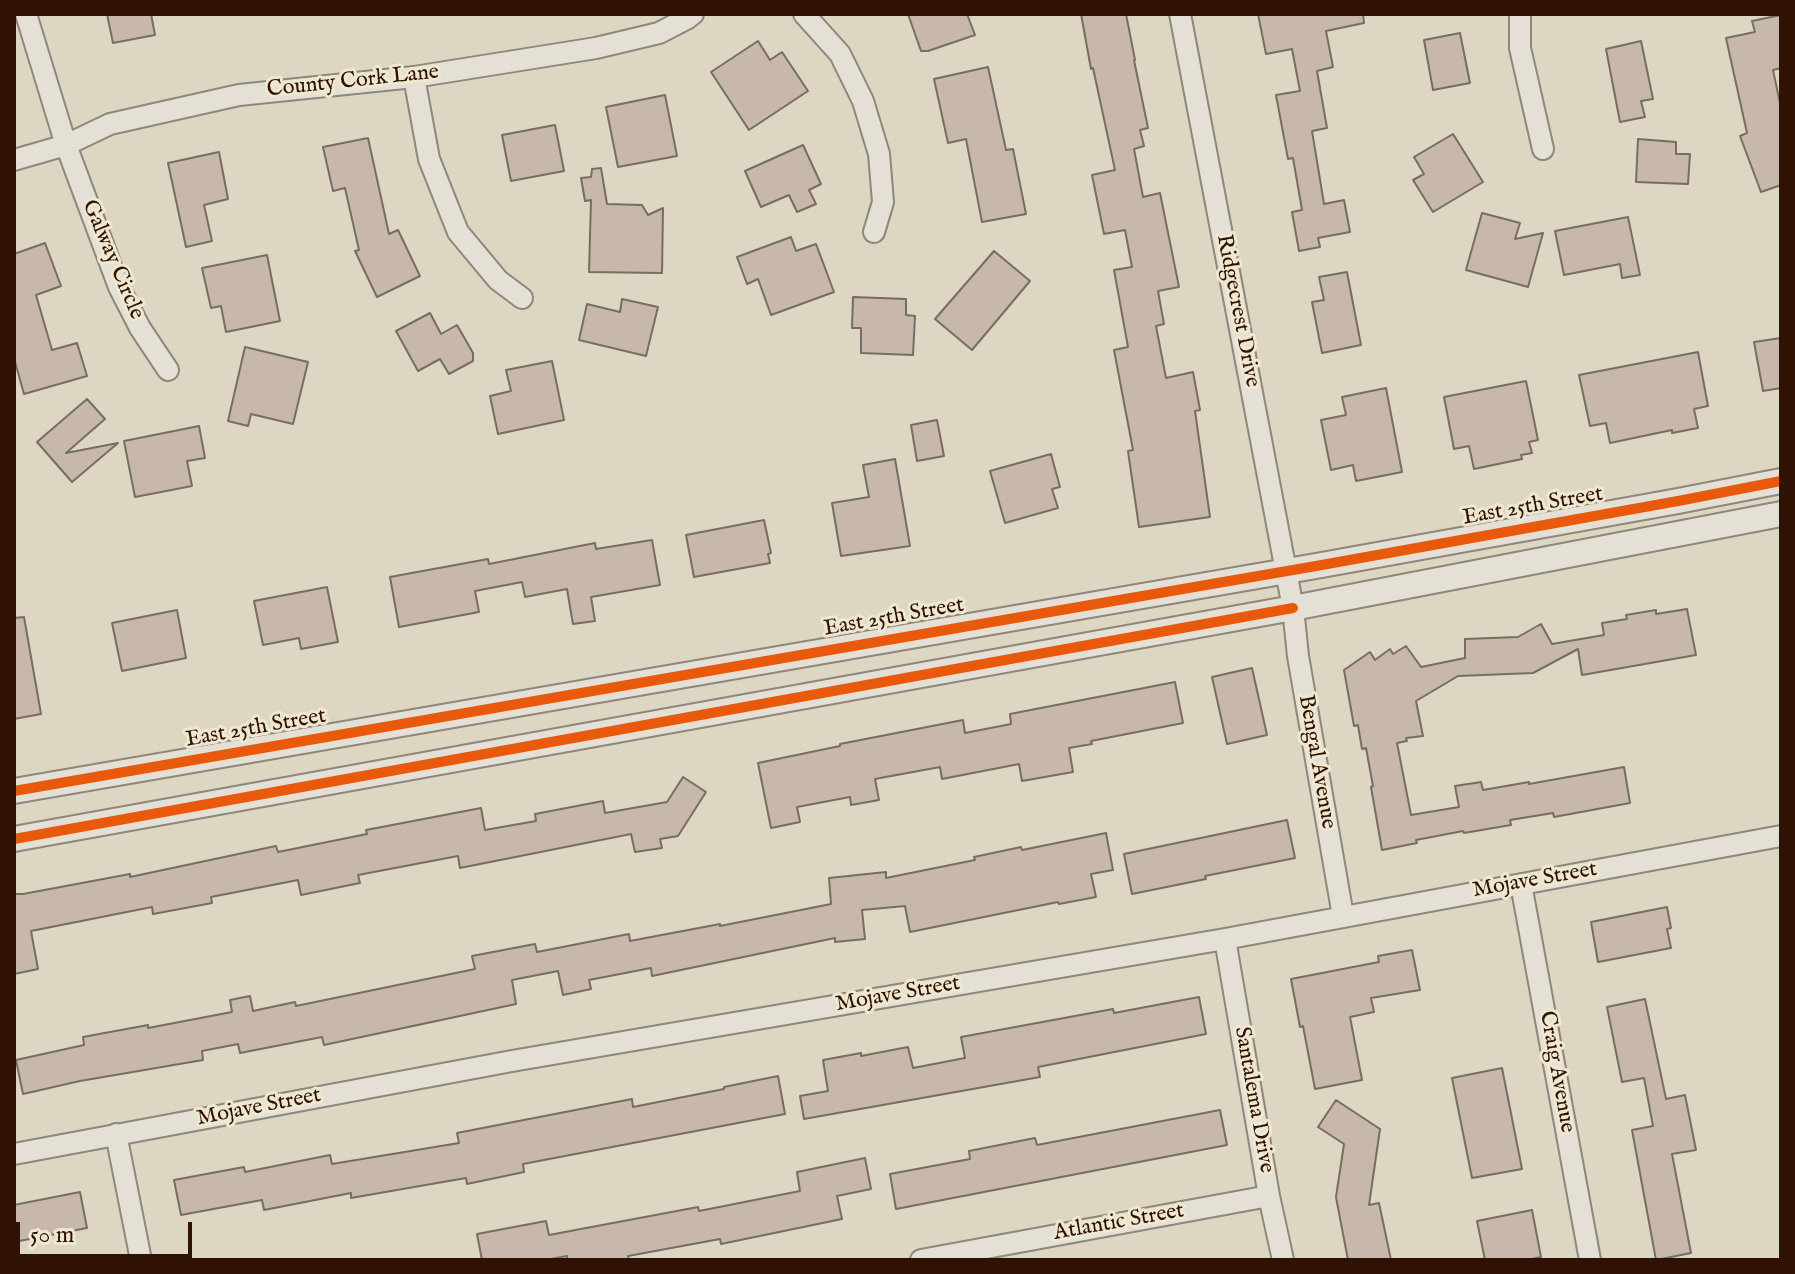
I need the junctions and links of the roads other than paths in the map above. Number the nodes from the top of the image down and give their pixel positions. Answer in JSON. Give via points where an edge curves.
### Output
{"nodes":[{"id":1,"x":26,"y":14,"type":"edge"},
{"id":2,"x":693,"y":14,"type":"edge"},
{"id":3,"x":804,"y":14,"type":"edge"},
{"id":4,"x":1180,"y":14,"type":"edge"},
{"id":5,"x":1520,"y":14,"type":"edge"},
{"id":6,"x":414,"y":77,"type":"junction"},
{"id":7,"x":66,"y":145,"type":"junction"},
{"id":8,"x":1543,"y":149,"type":"dead end"},
{"id":9,"x":14,"y":160,"type":"edge"},
{"id":10,"x":874,"y":232,"type":"dead end"},
{"id":11,"x":522,"y":298,"type":"dead end"},
{"id":12,"x":168,"y":370,"type":"dead end"},
{"id":13,"x":1781,"y":481,"type":"edge"},
{"id":14,"x":1781,"y":514,"type":"edge"},
{"id":15,"x":1286,"y":571,"type":"junction"},
{"id":16,"x":1293,"y":608,"type":"junction"},
{"id":17,"x":14,"y":791,"type":"edge"},
{"id":18,"x":1781,"y":836,"type":"edge"},
{"id":19,"x":14,"y":839,"type":"edge"},
{"id":20,"x":1521,"y":884,"type":"junction"},
{"id":21,"x":1343,"y":916,"type":"junction"},
{"id":22,"x":1225,"y":939,"type":"junction"},
{"id":23,"x":116,"y":1134,"type":"junction"},
{"id":24,"x":14,"y":1154,"type":"edge"},
{"id":25,"x":1269,"y":1196,"type":"junction"},
{"id":26,"x":141,"y":1260,"type":"edge"},
{"id":27,"x":921,"y":1260,"type":"edge"},
{"id":28,"x":1283,"y":1260,"type":"edge"},
{"id":29,"x":1590,"y":1260,"type":"edge"}],
"edges":[{"from":1,"to":7,"type":"street","name":"Galway Circle"},
{"from":2,"to":6,"type":"street","name":"County Cork Lane","via":[[659,33],[596,48]]},
{"from":3,"to":10,"type":"street","via":[[840,54],[863,101],[879,154],[883,202]]},
{"from":4,"to":15,"type":"street","name":"Ridgecrest Drive"},
{"from":5,"to":8,"type":"street","via":[[1520,48]]},
{"from":6,"to":7,"type":"street","name":"County Cork Lane","via":[[239,95],[110,124]]},
{"from":6,"to":11,"type":"street","via":[[429,159],[458,232],[498,280]]},
{"from":7,"to":9,"type":"street","name":"County Cork Lane"},
{"from":7,"to":12,"type":"street","name":"Galway Circle","via":[[119,287]]},
{"from":13,"to":15,"type":"street","name":"East 25th Street"},
{"from":14,"to":16,"type":"street"},
{"from":15,"to":16,"type":"street","name":"Ridgecrest Drive"},
{"from":15,"to":17,"type":"street","name":"East 25th Street"},
{"from":16,"to":19,"type":"street"},
{"from":16,"to":21,"type":"street","name":"Bengal Avenue"},
{"from":18,"to":20,"type":"street","name":"Mojave Street"},
{"from":20,"to":21,"type":"street","name":"Mojave Street"},
{"from":20,"to":29,"type":"street","name":"Craig Avenue"},
{"from":21,"to":22,"type":"street","name":"Mojave Street"},
{"from":22,"to":23,"type":"street","name":"Mojave Street"},
{"from":22,"to":25,"type":"street","name":"Santalema Drive"},
{"from":23,"to":24,"type":"street","name":"Mojave Street"},
{"from":23,"to":26,"type":"street"},
{"from":25,"to":27,"type":"street","name":"Atlantic Street"},
{"from":25,"to":28,"type":"street","name":"Santalema Drive"}]}
